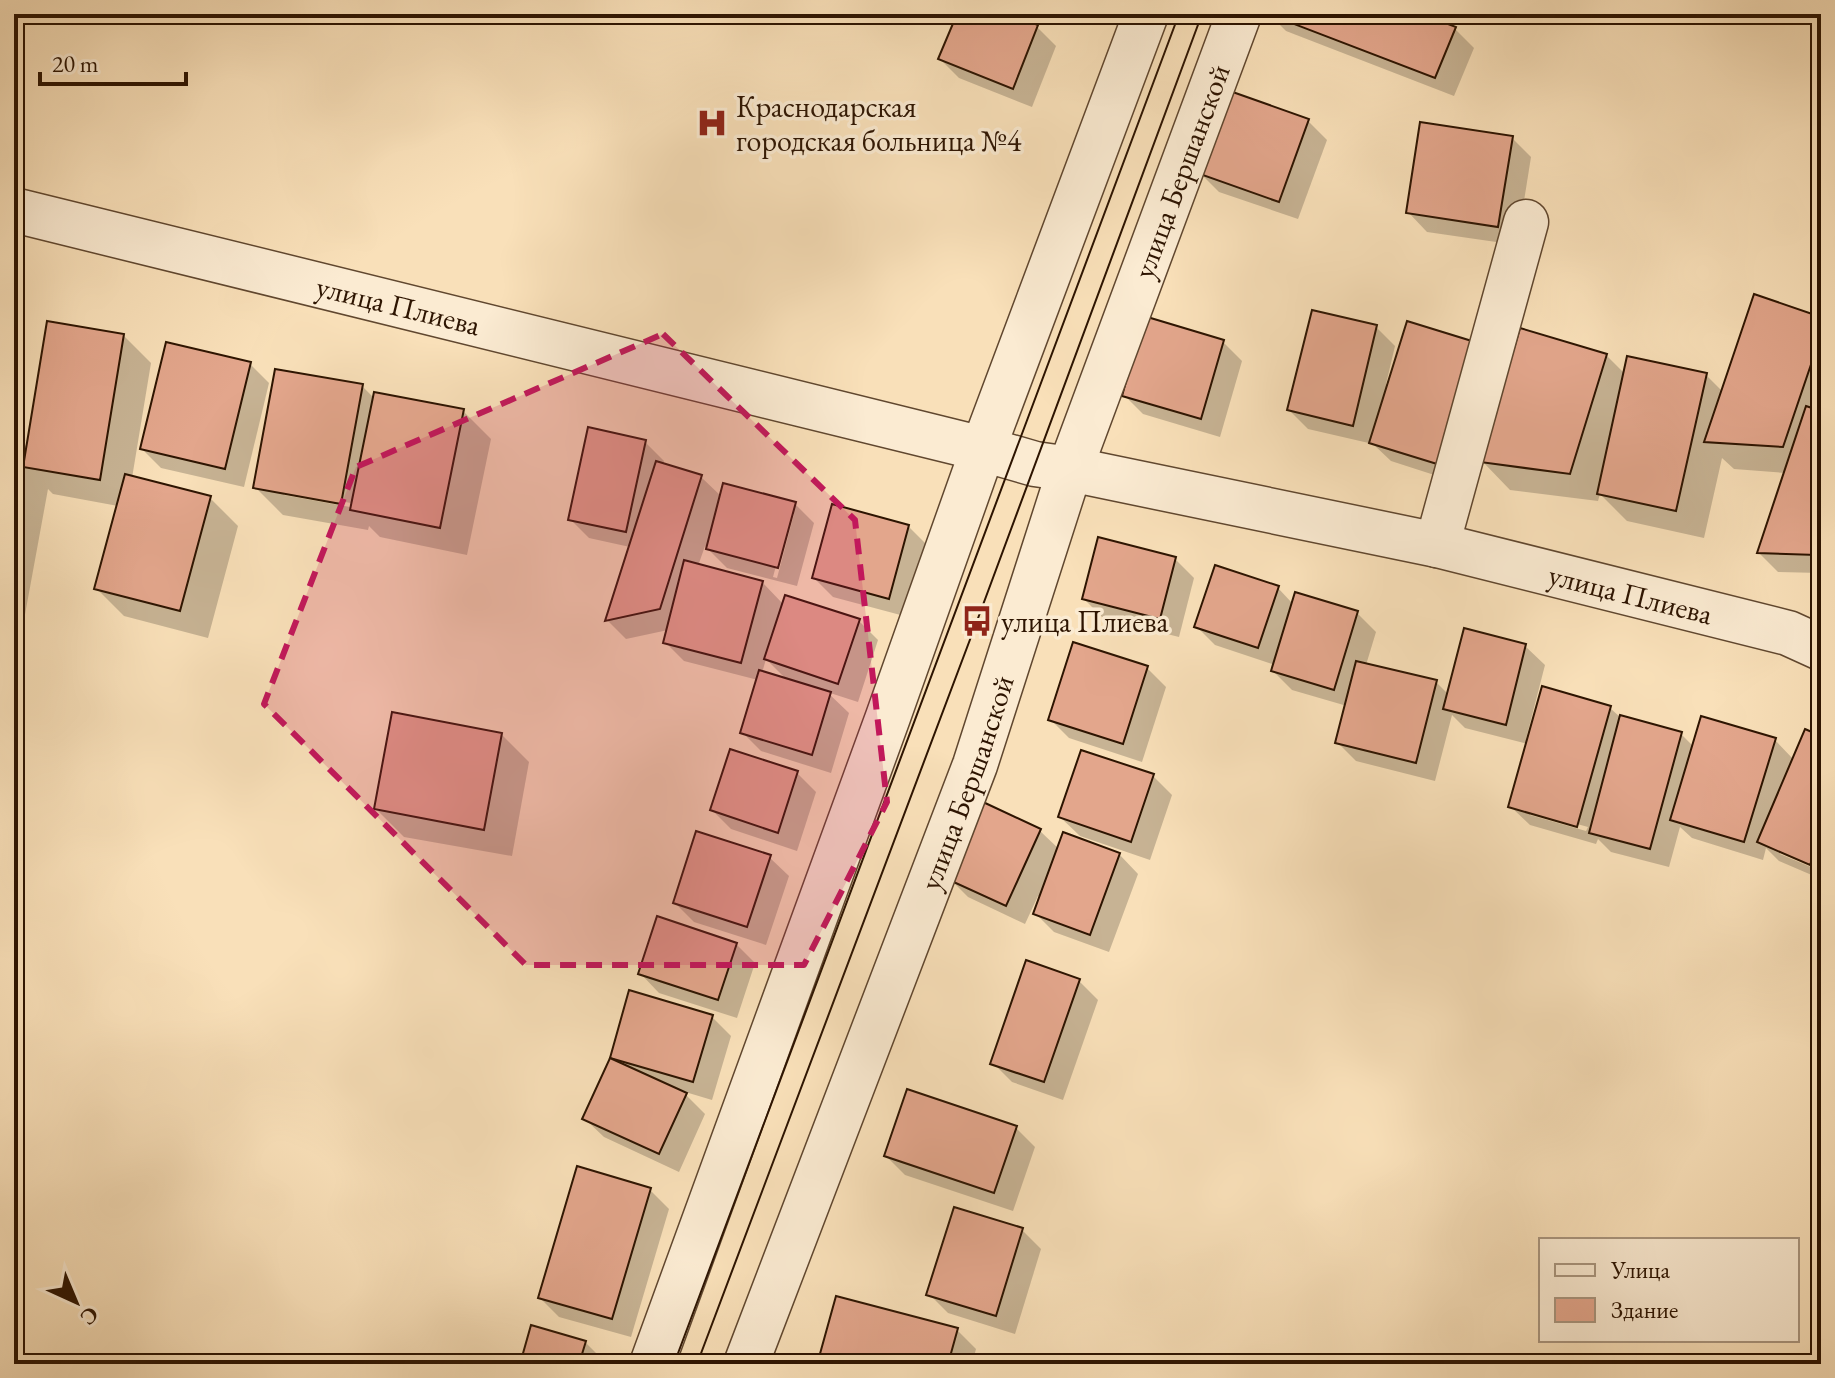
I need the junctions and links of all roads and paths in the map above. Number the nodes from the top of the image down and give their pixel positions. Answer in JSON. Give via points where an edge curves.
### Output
{"nodes":[{"id":1,"x":1146,"y":14,"type":"edge"},
{"id":2,"x":1239,"y":14,"type":"edge"},
{"id":3,"x":14,"y":210,"type":"edge"},
{"id":4,"x":1526,"y":222,"type":"dead end"},
{"id":5,"x":983,"y":449,"type":"junction"},
{"id":6,"x":1070,"y":469,"type":"junction"},
{"id":7,"x":1437,"y":545,"type":"junction"},
{"id":8,"x":1821,"y":648,"type":"edge"},
{"id":9,"x":652,"y":1364,"type":"edge"},
{"id":10,"x":746,"y":1364,"type":"edge"}],
"edges":[{"from":1,"to":5,"type":"street"},
{"from":2,"to":6,"type":"street","name":"улица Бершанской"},
{"from":3,"to":5,"type":"street","name":"улица Плиева"},
{"from":4,"to":7,"type":"street"},
{"from":5,"to":6,"type":"street","name":"улица Плиева"},
{"from":5,"to":9,"type":"street"},
{"from":6,"to":7,"type":"street","name":"улица Плиева"},
{"from":6,"to":10,"type":"street","name":"улица Бершанской","via":[[975,765]]},
{"from":7,"to":8,"type":"street","name":"улица Плиева","via":[[1788,633]]}]}
